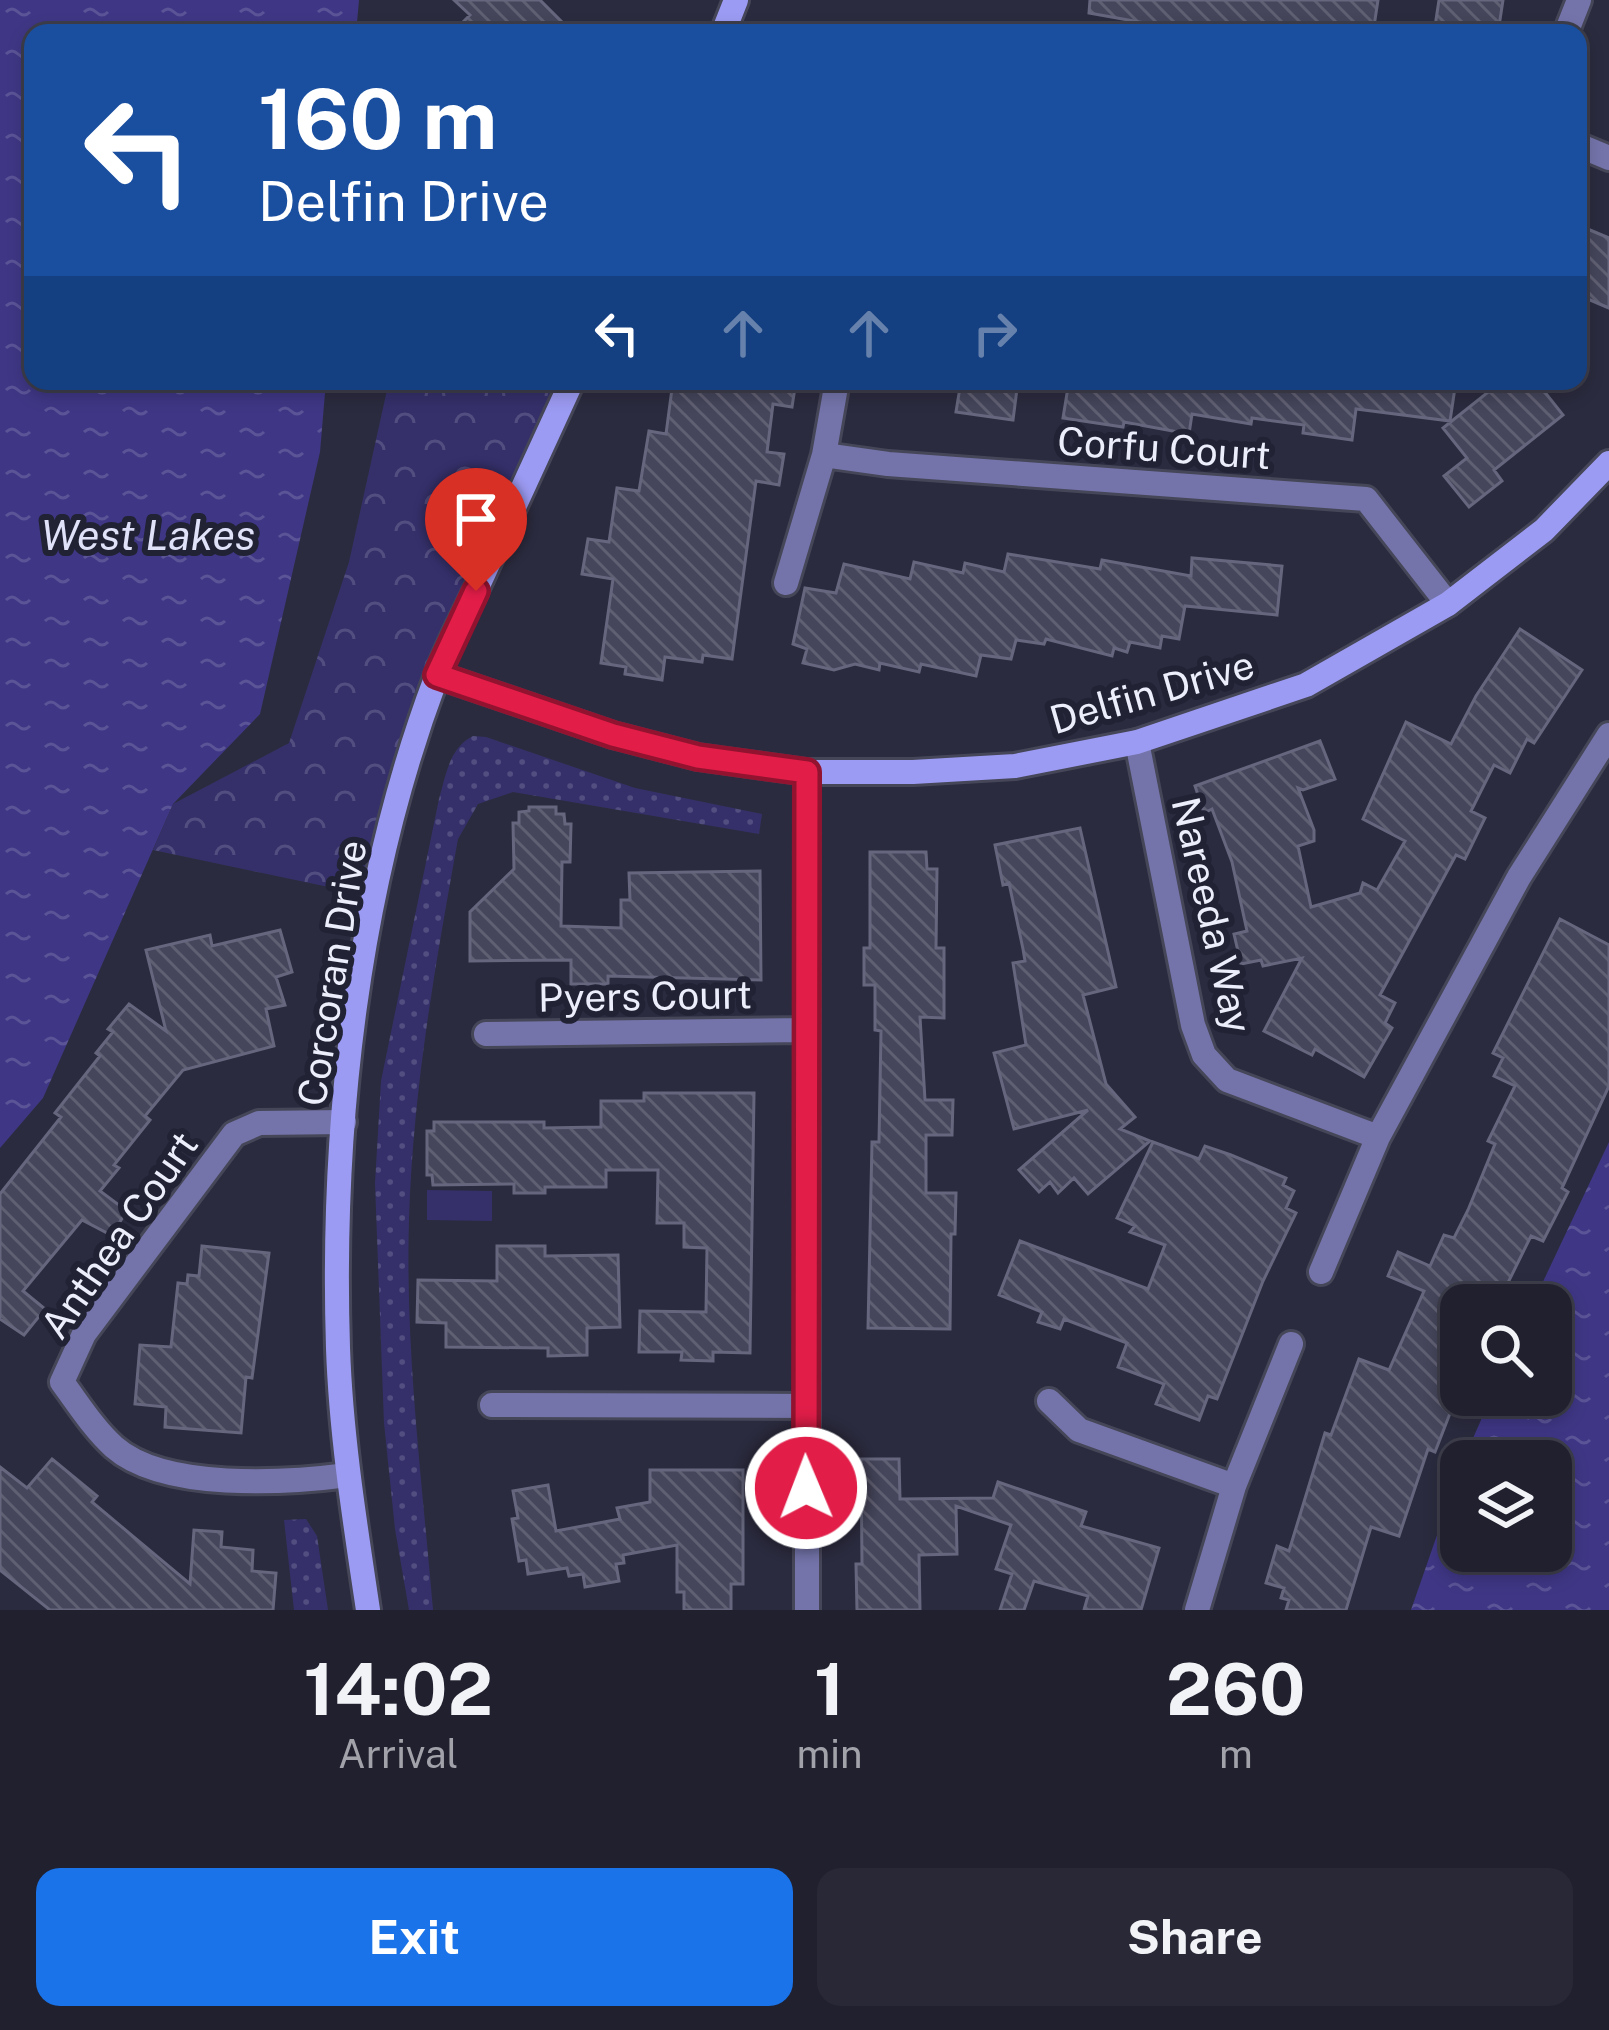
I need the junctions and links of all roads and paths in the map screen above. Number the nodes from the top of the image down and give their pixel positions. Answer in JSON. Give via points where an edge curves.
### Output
{"nodes":[{"id":1,"x":568,"y":390,"type":"edge"},
{"id":2,"x":835,"y":390,"type":"edge"},
{"id":3,"x":824,"y":455,"type":"junction"},
{"id":4,"x":1609,"y":463,"type":"edge"},
{"id":5,"x":786,"y":583,"type":"dead end"},
{"id":6,"x":1448,"y":604,"type":"junction"},
{"id":7,"x":437,"y":675,"type":"junction"},
{"id":8,"x":1609,"y":735,"type":"edge"},
{"id":9,"x":1138,"y":742,"type":"junction"},
{"id":10,"x":807,"y":772,"type":"junction"},
{"id":11,"x":806,"y":1030,"type":"junction"},
{"id":12,"x":486,"y":1034,"type":"dead end"},
{"id":13,"x":344,"y":1122,"type":"junction"},
{"id":14,"x":1378,"y":1137,"type":"junction"},
{"id":15,"x":1321,"y":1273,"type":"dead end"},
{"id":16,"x":1291,"y":1343,"type":"dead end"},
{"id":17,"x":1049,"y":1401,"type":"dead end"},
{"id":18,"x":492,"y":1406,"type":"dead end"},
{"id":19,"x":805,"y":1406,"type":"junction"},
{"id":20,"x":348,"y":1475,"type":"junction"},
{"id":21,"x":1234,"y":1486,"type":"junction"},
{"id":22,"x":368,"y":1610,"type":"edge"},
{"id":23,"x":806,"y":1610,"type":"edge"},
{"id":24,"x":1197,"y":1610,"type":"edge"}],
"edges":[{"from":1,"to":7,"type":"street","name":"Corcoran Drive"},
{"from":2,"to":3,"type":"street"},
{"from":3,"to":5,"type":"street"},
{"from":3,"to":6,"type":"street","name":"Corfu Court","via":[[1366,499]]},
{"from":4,"to":6,"type":"street","name":"Delfin Drive","via":[[1544,530]]},
{"from":6,"to":9,"type":"street","name":"Delfin Drive","via":[[1306,685]]},
{"from":7,"to":10,"type":"street","name":"Delfin Drive","via":[[613,735]]},
{"from":7,"to":13,"type":"street","name":"Corcoran Drive","via":[[376,897]]},
{"from":8,"to":14,"type":"street","via":[[1519,877]]},
{"from":9,"to":10,"type":"street","name":"Delfin Drive","via":[[1015,766]]},
{"from":9,"to":14,"type":"street","name":"Nareeda Way","via":[[1204,1055],[1227,1080]]},
{"from":10,"to":11,"type":"street"},
{"from":11,"to":12,"type":"street","name":"Pyers Court"},
{"from":11,"to":19,"type":"street"},
{"from":13,"to":20,"type":"street","name":"Corcoran Drive","via":[[338,1351]]},
{"from":13,"to":20,"type":"street","name":"Anthea Court","via":[[259,1123],[234,1134],[84,1334],[62,1382],[117,1450],[148,1468],[264,1481]]},
{"from":14,"to":15,"type":"street"},
{"from":16,"to":21,"type":"street"},
{"from":17,"to":21,"type":"street","via":[[1079,1430]]},
{"from":18,"to":19,"type":"street"},
{"from":19,"to":23,"type":"street"},
{"from":20,"to":22,"type":"street","name":"Corcoran Drive"},
{"from":21,"to":24,"type":"street"}]}
